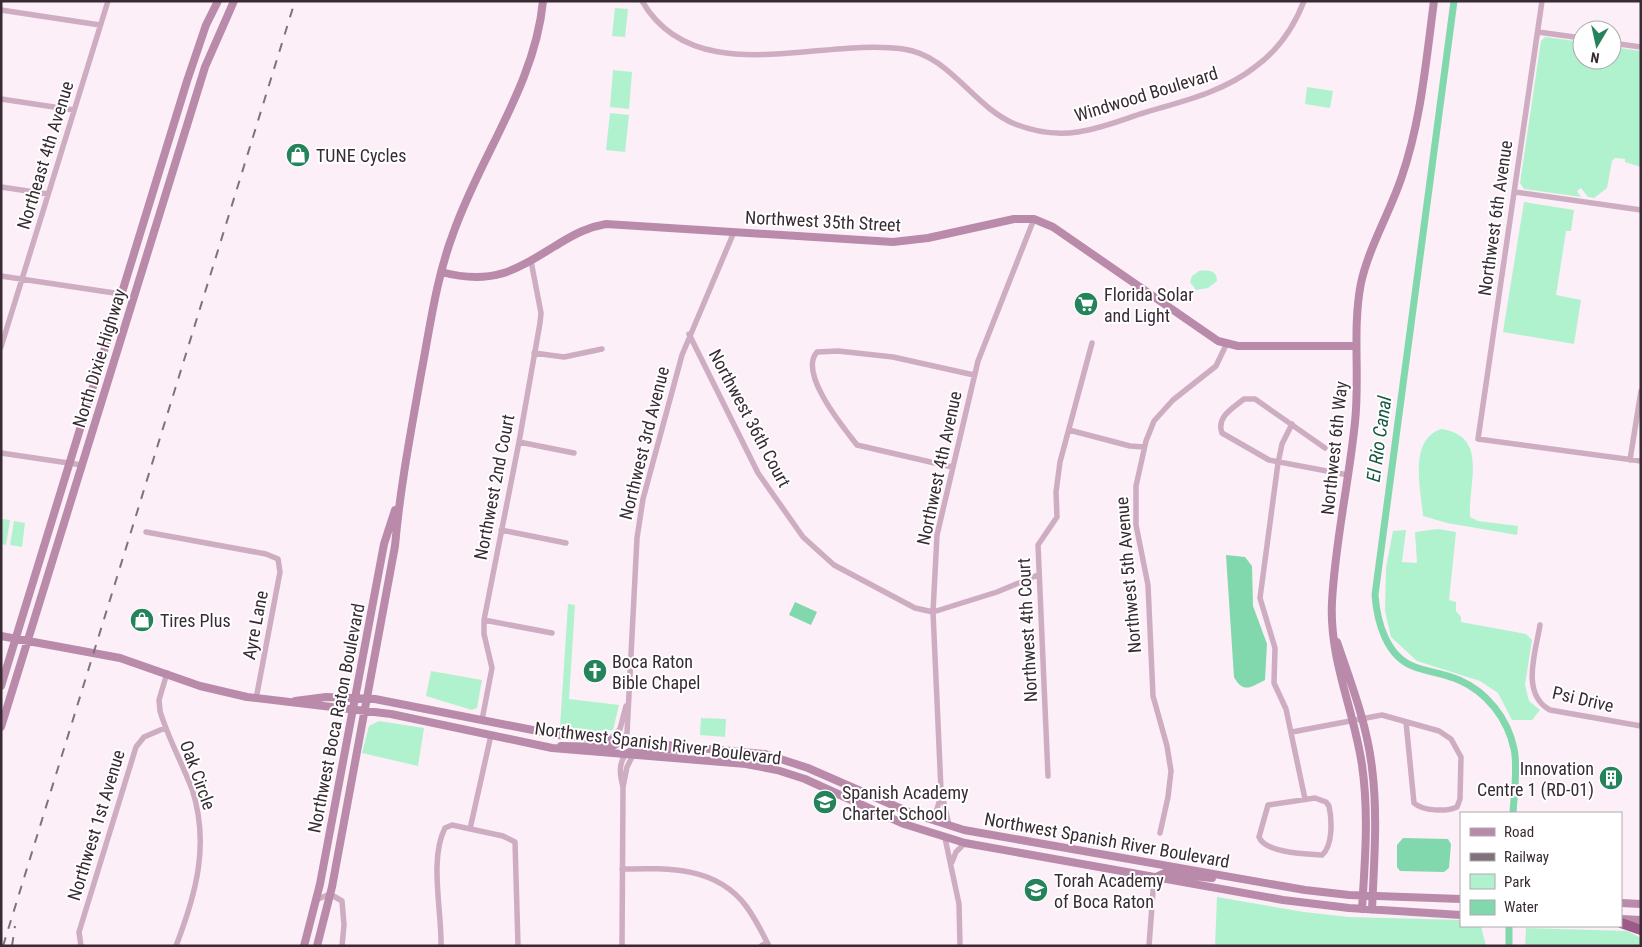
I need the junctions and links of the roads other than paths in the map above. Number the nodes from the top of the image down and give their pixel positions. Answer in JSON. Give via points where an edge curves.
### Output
{"nodes":[{"id":1,"x":108,"y":1,"type":"edge"},
{"id":2,"x":212,"y":1,"type":"edge"},
{"id":3,"x":218,"y":1,"type":"edge"},
{"id":4,"x":234,"y":1,"type":"edge"},
{"id":5,"x":543,"y":1,"type":"edge"},
{"id":6,"x":642,"y":1,"type":"edge"},
{"id":7,"x":1304,"y":1,"type":"edge"},
{"id":8,"x":1434,"y":1,"type":"edge"},
{"id":9,"x":1542,"y":1,"type":"edge"},
{"id":10,"x":1,"y":10,"type":"edge"},
{"id":11,"x":100,"y":25,"type":"junction"},
{"id":12,"x":206,"y":25,"type":"junction"},
{"id":13,"x":1538,"y":32,"type":"junction"},
{"id":14,"x":1572,"y":37,"type":"edge"},
{"id":15,"x":1622,"y":44,"type":"edge"},
{"id":16,"x":1641,"y":47,"type":"edge"},
{"id":17,"x":1,"y":99,"type":"edge"},
{"id":18,"x":74,"y":110,"type":"junction"},
{"id":19,"x":1,"y":187,"type":"edge"},
{"id":20,"x":1515,"y":192,"type":"junction"},
{"id":21,"x":48,"y":194,"type":"junction"},
{"id":22,"x":1641,"y":210,"type":"edge"},
{"id":23,"x":1034,"y":219,"type":"junction"},
{"id":24,"x":734,"y":232,"type":"junction"},
{"id":25,"x":531,"y":261,"type":"junction"},
{"id":26,"x":441,"y":272,"type":"junction"},
{"id":27,"x":1,"y":276,"type":"edge"},
{"id":28,"x":22,"y":279,"type":"junction"},
{"id":29,"x":121,"y":294,"type":"junction"},
{"id":30,"x":689,"y":334,"type":"junction"},
{"id":31,"x":1092,"y":343,"type":"dead end"},
{"id":32,"x":1226,"y":344,"type":"junction"},
{"id":33,"x":1356,"y":346,"type":"junction"},
{"id":34,"x":1,"y":347,"type":"edge"},
{"id":35,"x":602,"y":349,"type":"dead end"},
{"id":36,"x":534,"y":353,"type":"junction"},
{"id":37,"x":974,"y":375,"type":"junction"},
{"id":38,"x":1641,"y":390,"type":"edge"},
{"id":39,"x":1292,"y":424,"type":"junction"},
{"id":40,"x":1069,"y":430,"type":"junction"},
{"id":41,"x":520,"y":442,"type":"junction"},
{"id":42,"x":1144,"y":448,"type":"junction"},
{"id":43,"x":1325,"y":448,"type":"dead end"},
{"id":44,"x":1,"y":453,"type":"edge"},
{"id":45,"x":574,"y":453,"type":"dead end"},
{"id":46,"x":1630,"y":460,"type":"junction"},
{"id":47,"x":1641,"y":462,"type":"edge"},
{"id":48,"x":70,"y":463,"type":"junction"},
{"id":49,"x":1278,"y":463,"type":"junction"},
{"id":50,"x":82,"y":465,"type":"junction"},
{"id":51,"x":952,"y":467,"type":"junction"},
{"id":52,"x":1348,"y":475,"type":"junction"},
{"id":53,"x":399,"y":496,"type":"junction"},
{"id":54,"x":501,"y":530,"type":"junction"},
{"id":55,"x":146,"y":532,"type":"dead end"},
{"id":56,"x":566,"y":543,"type":"dead end"},
{"id":57,"x":1038,"y":575,"type":"junction"},
{"id":58,"x":933,"y":612,"type":"junction"},
{"id":59,"x":484,"y":620,"type":"junction"},
{"id":60,"x":1540,"y":624,"type":"dead end"},
{"id":61,"x":1333,"y":631,"type":"junction"},
{"id":62,"x":552,"y":633,"type":"dead end"},
{"id":63,"x":1,"y":636,"type":"edge"},
{"id":64,"x":16,"y":638,"type":"junction"},
{"id":65,"x":28,"y":641,"type":"junction"},
{"id":66,"x":167,"y":673,"type":"junction"},
{"id":67,"x":1,"y":686,"type":"edge"},
{"id":68,"x":354,"y":697,"type":"junction"},
{"id":69,"x":367,"y":698,"type":"junction"},
{"id":70,"x":256,"y":699,"type":"junction"},
{"id":71,"x":286,"y":702,"type":"junction"},
{"id":72,"x":627,"y":702,"type":"junction"},
{"id":73,"x":352,"y":709,"type":"junction"},
{"id":74,"x":364,"y":710,"type":"junction"},
{"id":75,"x":1362,"y":718,"type":"junction"},
{"id":76,"x":482,"y":720,"type":"junction"},
{"id":77,"x":1353,"y":720,"type":"junction"},
{"id":78,"x":1406,"y":722,"type":"junction"},
{"id":79,"x":1641,"y":726,"type":"edge"},
{"id":80,"x":1,"y":727,"type":"edge"},
{"id":81,"x":164,"y":728,"type":"junction"},
{"id":82,"x":1292,"y":732,"type":"junction"},
{"id":83,"x":490,"y":735,"type":"junction"},
{"id":84,"x":609,"y":740,"type":"junction"},
{"id":85,"x":622,"y":741,"type":"junction"},
{"id":86,"x":550,"y":747,"type":"junction"},
{"id":87,"x":698,"y":747,"type":"junction"},
{"id":88,"x":629,"y":755,"type":"junction"},
{"id":89,"x":772,"y":756,"type":"junction"},
{"id":90,"x":706,"y":761,"type":"junction"},
{"id":91,"x":1048,"y":776,"type":"dead end"},
{"id":92,"x":942,"y":794,"type":"junction"},
{"id":93,"x":1305,"y":799,"type":"junction"},
{"id":94,"x":926,"y":818,"type":"junction"},
{"id":95,"x":949,"y":826,"type":"junction"},
{"id":96,"x":470,"y":829,"type":"junction"},
{"id":97,"x":1160,"y":833,"type":"dead end"},
{"id":98,"x":945,"y":838,"type":"junction"},
{"id":99,"x":965,"y":843,"type":"junction"},
{"id":100,"x":952,"y":862,"type":"junction"},
{"id":101,"x":622,"y":869,"type":"junction"},
{"id":102,"x":1154,"y":878,"type":"junction"},
{"id":103,"x":1229,"y":878,"type":"junction"},
{"id":104,"x":330,"y":894,"type":"junction"},
{"id":105,"x":1363,"y":896,"type":"junction"},
{"id":106,"x":1373,"y":896,"type":"junction"},
{"id":107,"x":1460,"y":899,"type":"edge"},
{"id":108,"x":316,"y":900,"type":"junction"},
{"id":109,"x":1622,"y":903,"type":"edge"},
{"id":110,"x":1641,"y":904,"type":"edge"},
{"id":111,"x":1362,"y":909,"type":"junction"},
{"id":112,"x":1372,"y":910,"type":"junction"},
{"id":113,"x":1460,"y":915,"type":"edge"},
{"id":114,"x":1622,"y":919,"type":"edge"},
{"id":115,"x":1641,"y":920,"type":"edge"},
{"id":116,"x":1622,"y":924,"type":"edge"},
{"id":117,"x":1641,"y":930,"type":"edge"},
{"id":118,"x":768,"y":944,"type":"edge"},
{"id":119,"x":81,"y":946,"type":"edge"},
{"id":120,"x":176,"y":946,"type":"edge"},
{"id":121,"x":304,"y":946,"type":"edge"},
{"id":122,"x":317,"y":946,"type":"edge"},
{"id":123,"x":342,"y":946,"type":"edge"},
{"id":124,"x":441,"y":946,"type":"edge"},
{"id":125,"x":518,"y":946,"type":"edge"},
{"id":126,"x":622,"y":946,"type":"edge"},
{"id":127,"x":761,"y":946,"type":"edge"},
{"id":128,"x":960,"y":946,"type":"edge"},
{"id":129,"x":1149,"y":946,"type":"edge"}],
"edges":[{"from":1,"to":11,"type":"street","name":"Northeast 4th Avenue"},
{"from":2,"to":12,"type":"main road"},
{"from":3,"to":12,"type":"main road","name":"North Dixie Highway"},
{"from":4,"to":50,"type":"main road","name":"North Dixie Highway","via":[[205,67]]},
{"from":5,"to":26,"type":"main road","name":"Northwest Boca Raton Boulevard","via":[[537,35],[519,87],[462,210]]},
{"from":6,"to":7,"type":"street","name":"Windwood Boulevard","via":[[647,10],[674,34],[697,47],[722,54],[866,47],[914,51],[941,66],[1002,118],[1035,130],[1065,133],[1093,129],[1230,83],[1256,66],[1279,44]]},
{"from":8,"to":33,"type":"main road","name":"Northwest 6th Way","via":[[1413,139],[1366,268],[1359,298]]},
{"from":9,"to":13,"type":"street","name":"Northwest 6th Avenue"},
{"from":10,"to":11,"type":"street"},
{"from":11,"to":18,"type":"street","name":"Northeast 4th Avenue"},
{"from":12,"to":29,"type":"main road","name":"North Dixie Highway"},
{"from":13,"to":14,"type":"street"},
{"from":13,"to":20,"type":"street","name":"Northwest 6th Avenue"},
{"from":15,"to":16,"type":"street"},
{"from":17,"to":18,"type":"street"},
{"from":18,"to":21,"type":"street","name":"Northeast 4th Avenue"},
{"from":19,"to":21,"type":"street"},
{"from":20,"to":22,"type":"street"},
{"from":20,"to":46,"type":"street","name":"Northwest 6th Avenue","via":[[1478,439]]},
{"from":21,"to":28,"type":"street","name":"Northeast 4th Avenue"},
{"from":23,"to":24,"type":"main road","name":"Northwest 35th Street","via":[[1014,219],[894,242]]},
{"from":23,"to":32,"type":"main road","name":"Northwest 35th Street","via":[[1053,227]]},
{"from":23,"to":37,"type":"street","name":"Northwest 4th Avenue"},
{"from":24,"to":25,"type":"main road","name":"Northwest 35th Street","via":[[606,224],[579,232]]},
{"from":24,"to":30,"type":"street","name":"Northwest 3rd Avenue"},
{"from":25,"to":26,"type":"main road","name":"Northwest 35th Street","via":[[485,278]]},
{"from":25,"to":36,"type":"street","name":"Northwest 2nd Court","via":[[541,313]]},
{"from":26,"to":53,"type":"main road","name":"Northwest Boca Raton Boulevard"},
{"from":27,"to":28,"type":"street"},
{"from":28,"to":29,"type":"street"},
{"from":28,"to":34,"type":"street","name":"Northeast 4th Avenue"},
{"from":29,"to":48,"type":"main road","name":"North Dixie Highway"},
{"from":30,"to":58,"type":"street","name":"Northwest 36th Court","via":[[758,473],[803,538],[834,565],[915,608]]},
{"from":30,"to":72,"type":"street","name":"Northwest 3rd Avenue","via":[[642,507],[637,538]]},
{"from":31,"to":40,"type":"street","name":"Northwest 4th Court"},
{"from":32,"to":33,"type":"main road","name":"Northwest 35th Street"},
{"from":32,"to":42,"type":"street","name":"Northwest 5th Avenue","via":[[1216,366],[1162,410]]},
{"from":33,"to":52,"type":"main road","name":"Northwest 6th Way","via":[[1355,420]]},
{"from":35,"to":36,"type":"street","via":[[564,357]]},
{"from":36,"to":41,"type":"street","name":"Northwest 2nd Court"},
{"from":37,"to":51,"type":"street","name":"Northwest 4th Avenue"},
{"from":37,"to":51,"type":"street","via":[[893,357],[824,350],[811,362],[812,372],[828,406],[856,445]]},
{"from":38,"to":46,"type":"street"},
{"from":39,"to":43,"type":"street"},
{"from":39,"to":49,"type":"street","via":[[1282,444]]},
{"from":39,"to":49,"type":"street","via":[[1249,398],[1225,414],[1220,427],[1222,433]]},
{"from":40,"to":42,"type":"street"},
{"from":40,"to":57,"type":"street","name":"Northwest 4th Court","via":[[1058,477],[1057,518],[1038,544]]},
{"from":41,"to":45,"type":"street"},
{"from":41,"to":54,"type":"street","name":"Northwest 2nd Court"},
{"from":42,"to":97,"type":"street","name":"Northwest 5th Avenue","via":[[1135,510],[1148,585],[1153,696],[1171,772]]},
{"from":44,"to":48,"type":"street"},
{"from":46,"to":47,"type":"street"},
{"from":48,"to":50,"type":"street"},
{"from":48,"to":64,"type":"main road","name":"North Dixie Highway"},
{"from":49,"to":52,"type":"street"},
{"from":49,"to":82,"type":"street","via":[[1260,598],[1275,648],[1274,683]]},
{"from":50,"to":65,"type":"main road","name":"North Dixie Highway"},
{"from":51,"to":58,"type":"street","name":"Northwest 4th Avenue","via":[[937,536]]},
{"from":52,"to":61,"type":"main road","name":"Northwest 6th Way","via":[[1332,600]]},
{"from":53,"to":68,"type":"main road","name":"Northwest Boca Raton Boulevard","via":[[384,544]]},
{"from":53,"to":69,"type":"main road","name":"Northwest Boca Raton Boulevard","via":[[395,546]]},
{"from":54,"to":56,"type":"street"},
{"from":54,"to":59,"type":"street","name":"Northwest 2nd Court"},
{"from":55,"to":70,"type":"street","name":"Ayre Lane","via":[[276,557],[280,561]]},
{"from":57,"to":58,"type":"street"},
{"from":57,"to":91,"type":"street","name":"Northwest 4th Court"},
{"from":58,"to":92,"type":"street","name":"Northwest 4th Avenue"},
{"from":59,"to":62,"type":"street"},
{"from":59,"to":76,"type":"street","name":"Northwest 2nd Court","via":[[492,668]]},
{"from":60,"to":79,"type":"street","name":"Psi Drive","via":[[1532,685],[1542,706]]},
{"from":61,"to":75,"type":"main road","name":"Northwest 6th Way"},
{"from":61,"to":77,"type":"main road","name":"Northwest 6th Way","via":[[1335,658]]},
{"from":63,"to":64,"type":"main road","name":"Northwest Spanish River Boulevard"},
{"from":64,"to":65,"type":"main road","name":"Northwest Spanish River Boulevard"},
{"from":64,"to":67,"type":"main road","name":"North Dixie Highway"},
{"from":65,"to":66,"type":"main road","name":"Northwest Spanish River Boulevard","via":[[120,658]]},
{"from":65,"to":80,"type":"main road","name":"North Dixie Highway"},
{"from":66,"to":70,"type":"main road","name":"Northwest Spanish River Boulevard","via":[[212,689]]},
{"from":66,"to":81,"type":"street","name":"Oak Circle","via":[[159,703]]},
{"from":68,"to":69,"type":"main road","name":"Northwest Spanish River Boulevard"},
{"from":68,"to":71,"type":"main road","name":"Northwest Spanish River Boulevard"},
{"from":68,"to":73,"type":"main road","name":"Northwest Boca Raton Boulevard"},
{"from":69,"to":74,"type":"main road","name":"Northwest Boca Raton Boulevard"},
{"from":69,"to":76,"type":"main road","name":"Northwest Spanish River Boulevard"},
{"from":70,"to":71,"type":"main road","name":"Northwest Spanish River Boulevard"},
{"from":71,"to":73,"type":"main road","name":"Northwest Spanish River Boulevard"},
{"from":72,"to":84,"type":"street","name":"Northwest 3rd Avenue","via":[[620,729]]},
{"from":72,"to":85,"type":"street","name":"Northwest 3rd Avenue","via":[[627,732]]},
{"from":73,"to":74,"type":"main road","name":"Northwest Spanish River Boulevard"},
{"from":73,"to":108,"type":"main road","name":"Northwest Boca Raton Boulevard"},
{"from":74,"to":83,"type":"main road","name":"Northwest Spanish River Boulevard"},
{"from":74,"to":104,"type":"main road","name":"Northwest Boca Raton Boulevard"},
{"from":75,"to":77,"type":"street"},
{"from":75,"to":78,"type":"street","via":[[1382,715]]},
{"from":75,"to":106,"type":"main road","name":"Northwest 6th Way","via":[[1375,798]]},
{"from":76,"to":84,"type":"main road","name":"Northwest Spanish River Boulevard","via":[[553,734]]},
{"from":77,"to":82,"type":"street"},
{"from":77,"to":105,"type":"main road","name":"Northwest 6th Way","via":[[1365,792]]},
{"from":78,"to":78,"type":"street","via":[[1439,730],[1451,739],[1462,762],[1457,807],[1422,808],[1414,803]]},
{"from":81,"to":119,"type":"street","name":"Northwest 1st Avenue","via":[[144,737],[136,747],[79,932]]},
{"from":81,"to":120,"type":"street","name":"Oak Circle","via":[[191,788],[200,835],[195,894]]},
{"from":82,"to":93,"type":"street"},
{"from":83,"to":86,"type":"main road","name":"Northwest Spanish River Boulevard"},
{"from":83,"to":96,"type":"street"},
{"from":84,"to":85,"type":"main road","name":"Northwest Spanish River Boulevard"},
{"from":85,"to":86,"type":"main road","via":[[611,746],[570,744]]},
{"from":85,"to":87,"type":"main road","name":"Northwest Spanish River Boulevard"},
{"from":86,"to":88,"type":"main road","name":"Northwest Spanish River Boulevard"},
{"from":87,"to":88,"type":"main road","via":[[678,751],[637,749]]},
{"from":87,"to":89,"type":"main road","name":"Northwest Spanish River Boulevard"},
{"from":88,"to":90,"type":"main road","name":"Northwest Spanish River Boulevard"},
{"from":88,"to":101,"type":"street","via":[[620,764],[623,787]]},
{"from":89,"to":90,"type":"main road"},
{"from":89,"to":94,"type":"main road","name":"Northwest Spanish River Boulevard"},
{"from":90,"to":98,"type":"main road","name":"Northwest Spanish River Boulevard","via":[[787,772],[890,818]]},
{"from":92,"to":94,"type":"street","via":[[936,812]]},
{"from":92,"to":95,"type":"street","name":"Northwest 4th Avenue"},
{"from":93,"to":93,"type":"street","via":[[1322,800],[1329,806],[1327,851],[1322,855],[1308,854],[1264,846],[1259,837],[1268,805]]},
{"from":94,"to":95,"type":"main road","name":"Northwest Spanish River Boulevard"},
{"from":95,"to":103,"type":"main road","name":"Northwest Spanish River Boulevard"},
{"from":96,"to":124,"type":"street","via":[[448,826],[442,834],[438,874]]},
{"from":96,"to":125,"type":"street","via":[[515,842]]},
{"from":98,"to":99,"type":"main road","name":"Northwest Spanish River Boulevard"},
{"from":98,"to":100,"type":"street"},
{"from":99,"to":100,"type":"street"},
{"from":99,"to":102,"type":"main road","name":"Northwest Spanish River Boulevard"},
{"from":100,"to":128,"type":"street","via":[[959,904]]},
{"from":101,"to":118,"type":"street","via":[[688,871],[716,880],[735,893],[746,906]]},
{"from":101,"to":126,"type":"street"},
{"from":102,"to":103,"type":"main road","via":[[1167,873]]},
{"from":102,"to":111,"type":"main road","name":"Northwest Spanish River Boulevard","via":[[1283,900]]},
{"from":102,"to":129,"type":"street"},
{"from":103,"to":105,"type":"main road","name":"Northwest Spanish River Boulevard"},
{"from":104,"to":108,"type":"street"},
{"from":104,"to":122,"type":"main road","name":"Northwest Boca Raton Boulevard"},
{"from":104,"to":123,"type":"street","via":[[343,903]]},
{"from":105,"to":106,"type":"main road","name":"Northwest Spanish River Boulevard"},
{"from":105,"to":111,"type":"main road","name":"Northwest 6th Way"},
{"from":106,"to":107,"type":"main road","name":"Northwest Spanish River Boulevard"},
{"from":106,"to":112,"type":"main road","name":"Northwest 6th Way"},
{"from":108,"to":121,"type":"main road","name":"Northwest Boca Raton Boulevard"},
{"from":109,"to":110,"type":"main road"},
{"from":111,"to":112,"type":"main road","name":"Northwest Spanish River Boulevard"},
{"from":112,"to":113,"type":"main road","name":"Northwest Spanish River Boulevard"},
{"from":114,"to":115,"type":"main road"},
{"from":116,"to":117,"type":"highway"},
{"from":118,"to":127,"type":"street"}]}
